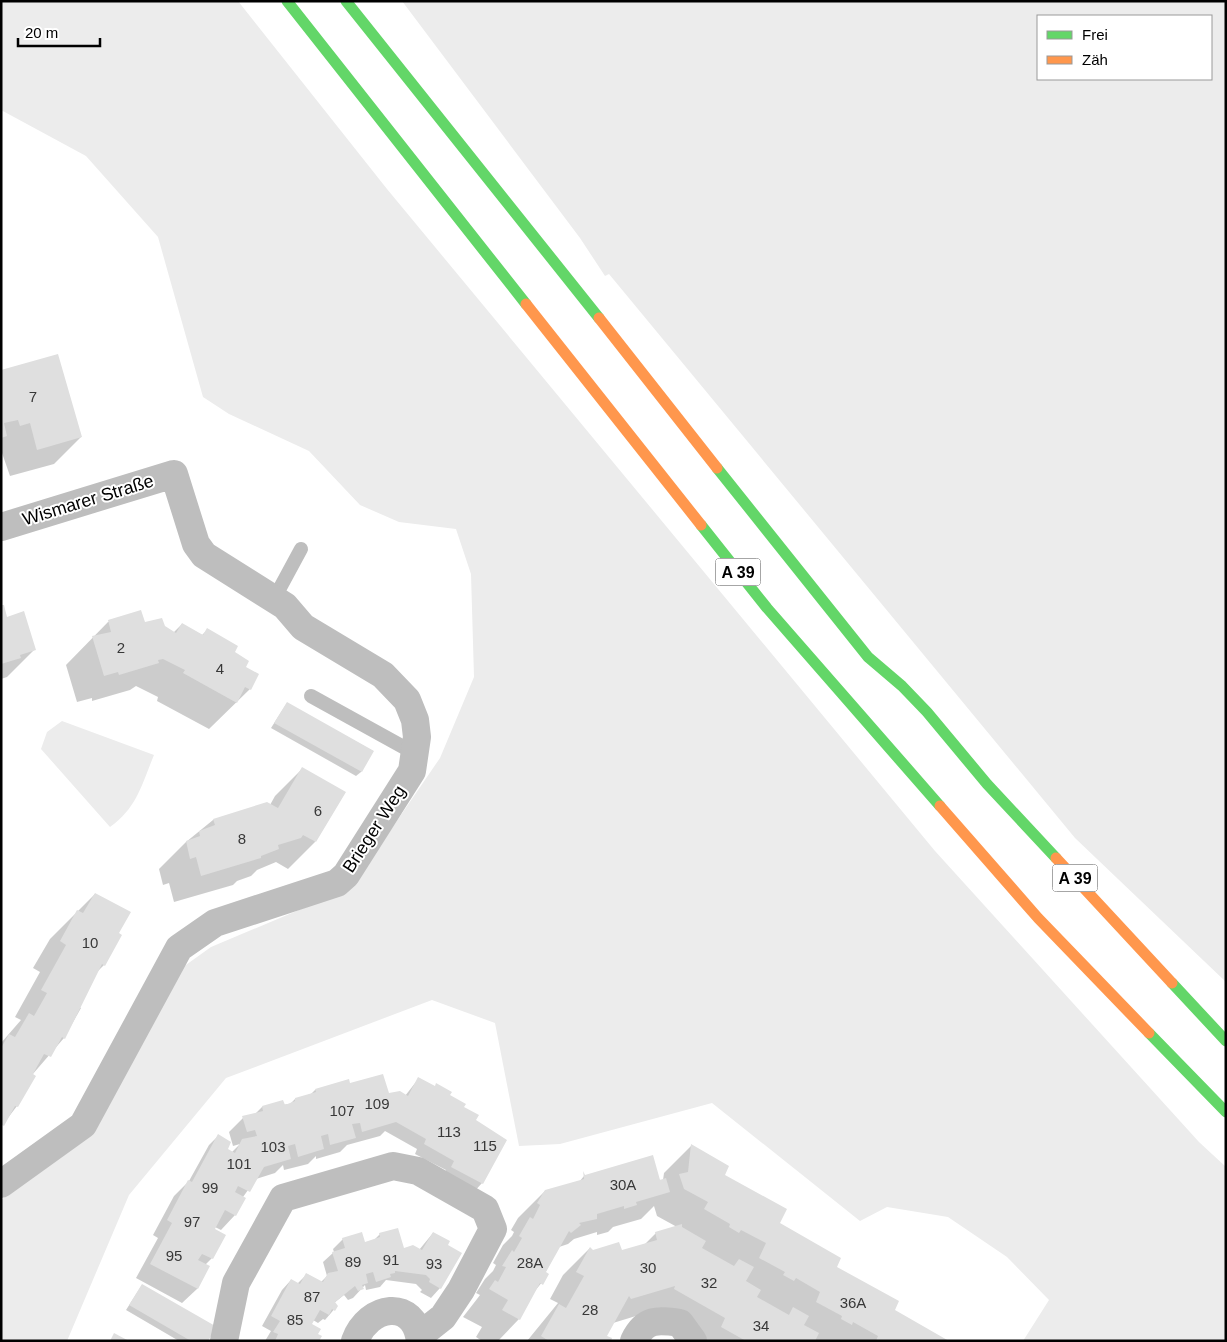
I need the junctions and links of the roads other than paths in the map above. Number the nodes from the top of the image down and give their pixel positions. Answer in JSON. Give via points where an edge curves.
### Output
{"nodes":[{"id":1,"x":287,"y":1,"type":"edge"},
{"id":2,"x":346,"y":1,"type":"edge"},
{"id":3,"x":174,"y":474,"type":"joint"},
{"id":4,"x":1,"y":527,"type":"edge"},
{"id":5,"x":302,"y":549,"type":"dead end"},
{"id":6,"x":274,"y":600,"type":"junction"},
{"id":7,"x":311,"y":696,"type":"dead end"},
{"id":8,"x":416,"y":754,"type":"junction"},
{"id":9,"x":1226,"y":1040,"type":"edge"},
{"id":10,"x":1226,"y":1112,"type":"edge"},
{"id":11,"x":1,"y":1184,"type":"edge"},
{"id":12,"x":420,"y":1338,"type":"edge"},
{"id":13,"x":224,"y":1341,"type":"edge"},
{"id":14,"x":355,"y":1341,"type":"edge"},
{"id":15,"x":634,"y":1341,"type":"edge"},
{"id":16,"x":693,"y":1341,"type":"edge"}],
"edges":[{"from":1,"to":10,"type":"highway","number":"A 39","via":[[767,608],[1038,918]]},
{"from":2,"to":9,"type":"highway","number":"A 39","via":[[868,657],[927,712],[987,784]]},
{"from":3,"to":4,"type":"street","name":"Wismarer Straße"},
{"from":3,"to":6,"type":"street","name":"Brieger Weg","via":[[196,544],[204,555]]},
{"from":5,"to":6,"type":"lane"},
{"from":6,"to":8,"type":"street","name":"Brieger Weg","via":[[285,606],[303,627],[384,675],[396,686],[415,720]]},
{"from":7,"to":8,"type":"lane"},
{"from":8,"to":11,"type":"street","name":"Brieger Weg","via":[[412,771],[346,875],[337,883],[215,923],[179,948],[83,1126]]},
{"from":12,"to":13,"type":"street","via":[[443,1317],[493,1229],[485,1209],[418,1170],[392,1166],[283,1198],[236,1283]]},
{"from":12,"to":14,"type":"street","via":[[419,1327],[407,1315],[392,1310],[373,1317],[359,1329]]},
{"from":15,"to":16,"type":"street","via":[[638,1332],[659,1320],[680,1323]]}]}
